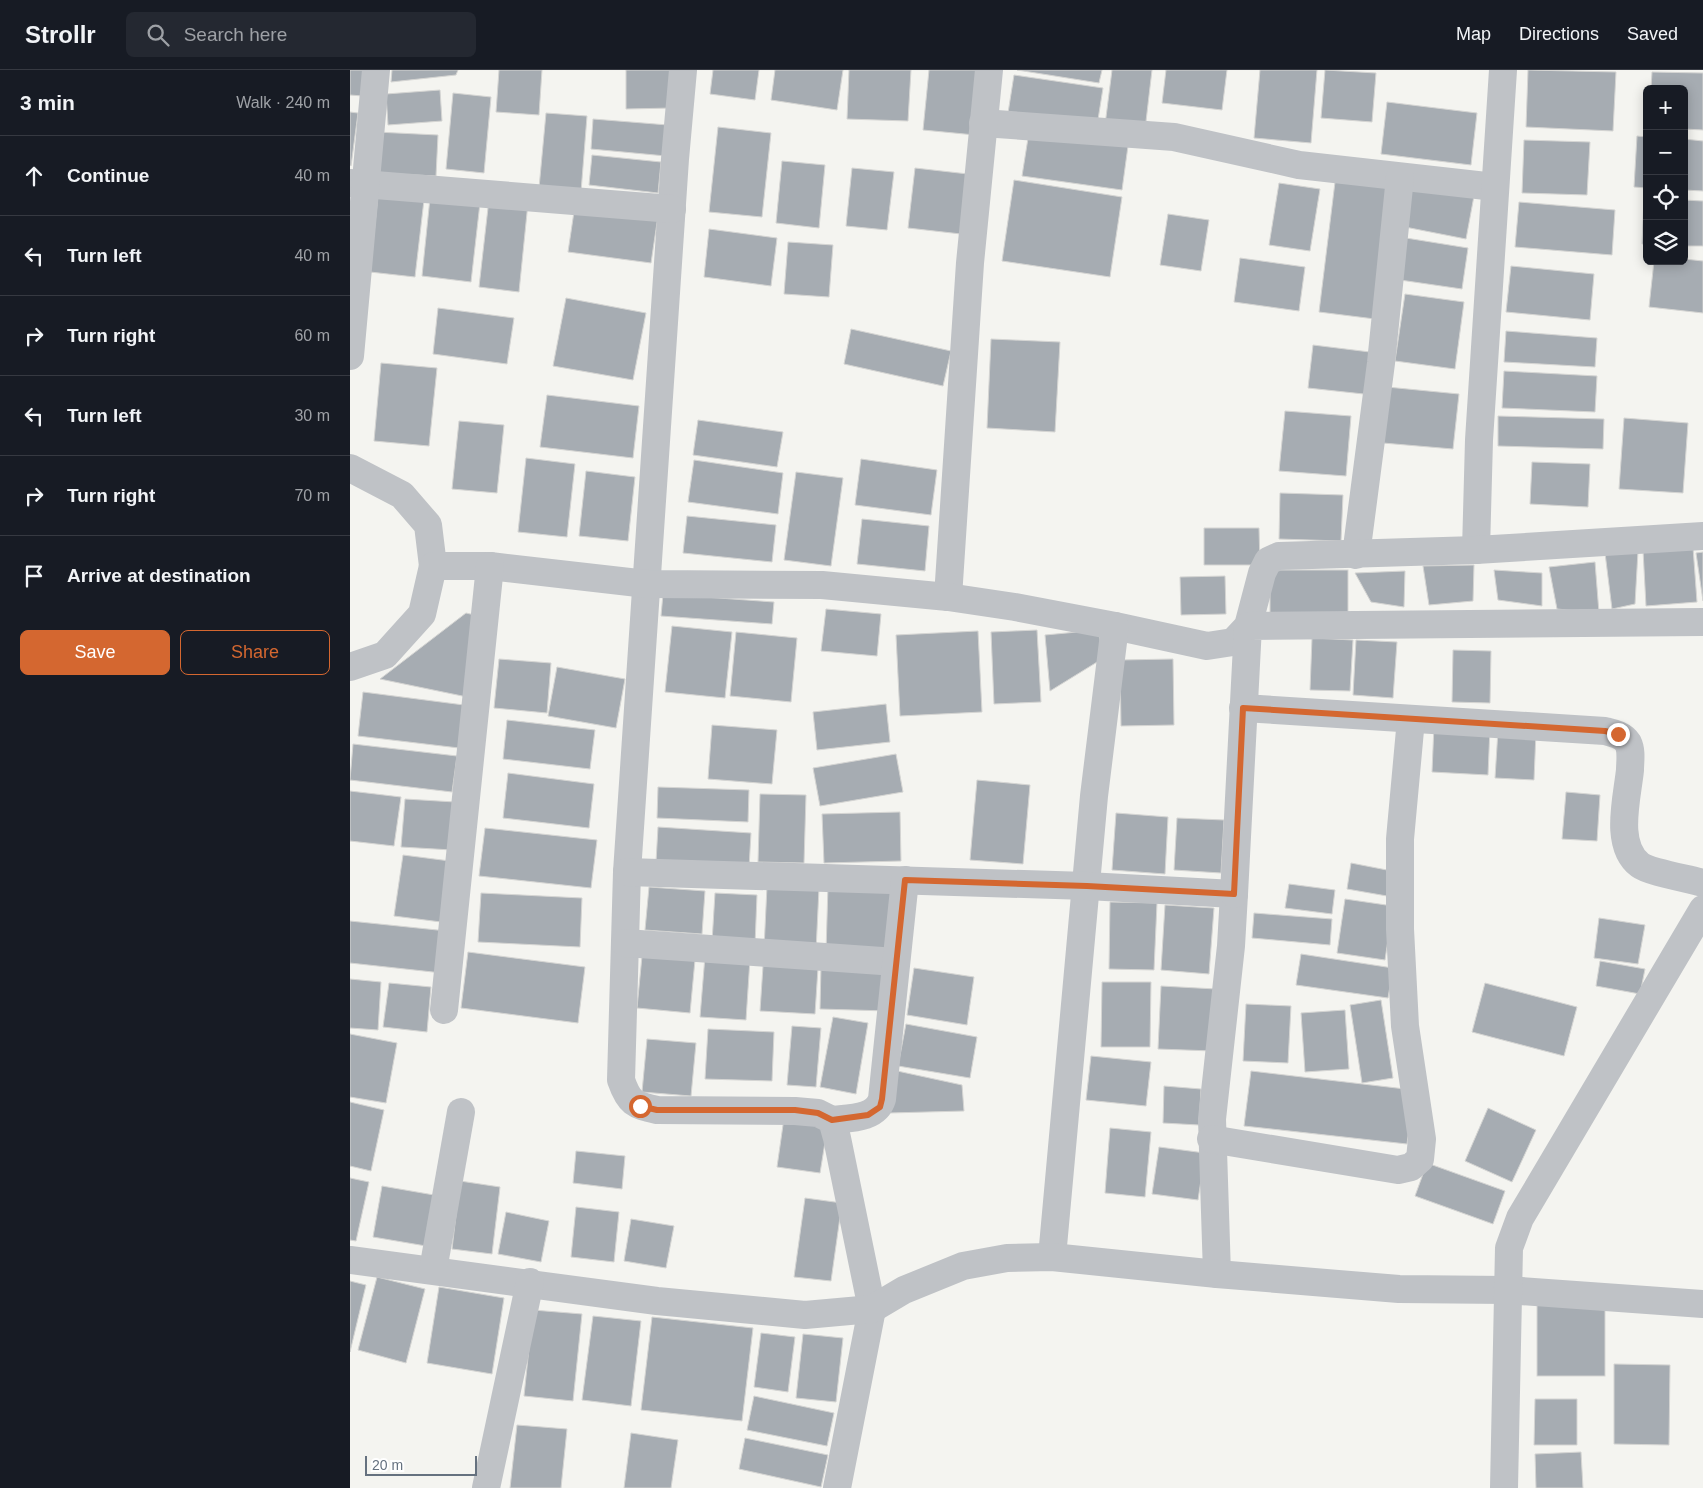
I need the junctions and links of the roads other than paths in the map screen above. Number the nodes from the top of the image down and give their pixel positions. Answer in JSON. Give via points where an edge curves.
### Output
{"nodes":[{"id":1,"x":376,"y":70,"type":"edge"},
{"id":2,"x":683,"y":70,"type":"edge"},
{"id":3,"x":989,"y":70,"type":"edge"},
{"id":4,"x":1503,"y":70,"type":"edge"},
{"id":5,"x":983,"y":123,"type":"junction"},
{"id":6,"x":1400,"y":177,"type":"junction"},
{"id":7,"x":358,"y":184,"type":"edge"},
{"id":8,"x":1495,"y":187,"type":"junction"},
{"id":9,"x":672,"y":209,"type":"junction"},
{"id":10,"x":350,"y":356,"type":"edge"},
{"id":11,"x":350,"y":468,"type":"edge"},
{"id":12,"x":1703,"y":536,"type":"edge"},
{"id":13,"x":1476,"y":550,"type":"junction"},
{"id":14,"x":1356,"y":555,"type":"junction"},
{"id":15,"x":433,"y":566,"type":"junction"},
{"id":16,"x":490,"y":566,"type":"junction"},
{"id":17,"x":647,"y":584,"type":"junction"},
{"id":18,"x":948,"y":597,"type":"junction"},
{"id":19,"x":1703,"y":622,"type":"edge"},
{"id":20,"x":1115,"y":626,"type":"junction"},
{"id":21,"x":1248,"y":626,"type":"junction"},
{"id":22,"x":350,"y":667,"type":"edge"},
{"id":23,"x":1243,"y":708,"type":"junction"},
{"id":24,"x":1411,"y":719,"type":"junction"},
{"id":25,"x":627,"y":872,"type":"junction"},
{"id":26,"x":905,"y":880,"type":"junction"},
{"id":27,"x":1703,"y":883,"type":"edge"},
{"id":28,"x":1087,"y":886,"type":"junction"},
{"id":29,"x":1234,"y":894,"type":"junction"},
{"id":30,"x":1703,"y":909,"type":"edge"},
{"id":31,"x":625,"y":943,"type":"junction"},
{"id":32,"x":896,"y":962,"type":"junction"},
{"id":33,"x":444,"y":1010,"type":"dead end"},
{"id":34,"x":461,"y":1112,"type":"dead end"},
{"id":35,"x":832,"y":1120,"type":"junction"},
{"id":36,"x":1211,"y":1139,"type":"junction"},
{"id":37,"x":1052,"y":1257,"type":"junction"},
{"id":38,"x":350,"y":1260,"type":"edge"},
{"id":39,"x":433,"y":1270,"type":"junction"},
{"id":40,"x":1216,"y":1274,"type":"junction"},
{"id":41,"x":530,"y":1282,"type":"junction"},
{"id":42,"x":1507,"y":1290,"type":"junction"},
{"id":43,"x":1703,"y":1304,"type":"edge"},
{"id":44,"x":872,"y":1309,"type":"junction"},
{"id":45,"x":486,"y":1488,"type":"edge"},
{"id":46,"x":837,"y":1488,"type":"edge"},
{"id":47,"x":1504,"y":1488,"type":"edge"}],
"edges":[{"from":1,"to":7,"type":"street"},
{"from":2,"to":9,"type":"street"},
{"from":3,"to":5,"type":"street"},
{"from":4,"to":8,"type":"street"},
{"from":5,"to":6,"type":"street","via":[[1174,137],[1299,165]]},
{"from":5,"to":18,"type":"street","via":[[970,263]]},
{"from":6,"to":8,"type":"street"},
{"from":6,"to":14,"type":"street","via":[[1381,364]]},
{"from":7,"to":9,"type":"street"},
{"from":7,"to":10,"type":"street"},
{"from":8,"to":13,"type":"street","via":[[1479,440]]},
{"from":9,"to":17,"type":"street"},
{"from":11,"to":15,"type":"street","via":[[402,495],[428,525]]},
{"from":12,"to":13,"type":"street"},
{"from":13,"to":14,"type":"street"},
{"from":14,"to":21,"type":"street","via":[[1280,556],[1268,560]]},
{"from":15,"to":16,"type":"street"},
{"from":15,"to":22,"type":"street","via":[[422,614],[385,655]]},
{"from":16,"to":17,"type":"street"},
{"from":16,"to":33,"type":"street"},
{"from":17,"to":18,"type":"street","via":[[822,584]]},
{"from":17,"to":25,"type":"street"},
{"from":18,"to":20,"type":"street"},
{"from":19,"to":21,"type":"street"},
{"from":20,"to":21,"type":"street","via":[[1207,646],[1233,642]]},
{"from":20,"to":28,"type":"street","via":[[1094,796]]},
{"from":21,"to":23,"type":"street"},
{"from":23,"to":24,"type":"street"},
{"from":23,"to":29,"type":"street"},
{"from":24,"to":27,"type":"street","via":[[1618,734],[1627,742],[1631,757],[1625,826],[1629,855],[1642,867]]},
{"from":24,"to":36,"type":"street","via":[[1400,839],[1400,929],[1405,1026],[1422,1139],[1420,1159],[1411,1167],[1398,1170]]},
{"from":25,"to":26,"type":"street"},
{"from":25,"to":31,"type":"street"},
{"from":26,"to":28,"type":"street"},
{"from":26,"to":32,"type":"street"},
{"from":28,"to":29,"type":"street"},
{"from":28,"to":37,"type":"street"},
{"from":29,"to":36,"type":"street","via":[[1232,946]]},
{"from":30,"to":42,"type":"street","via":[[1520,1218],[1509,1248]]},
{"from":31,"to":32,"type":"street"},
{"from":31,"to":35,"type":"street","via":[[621,1080],[627,1096],[640,1106],[657,1110],[795,1110],[818,1113]]},
{"from":32,"to":35,"type":"street","via":[[880,1107],[868,1115]]},
{"from":34,"to":39,"type":"street"},
{"from":35,"to":44,"type":"street"},
{"from":36,"to":40,"type":"street"},
{"from":37,"to":40,"type":"street"},
{"from":37,"to":44,"type":"street","via":[[1007,1258],[963,1266],[904,1290]]},
{"from":38,"to":39,"type":"street"},
{"from":39,"to":41,"type":"street"},
{"from":40,"to":42,"type":"street","via":[[1399,1288]]},
{"from":41,"to":44,"type":"street","via":[[657,1301],[806,1315]]},
{"from":41,"to":45,"type":"street"},
{"from":42,"to":43,"type":"street"},
{"from":42,"to":47,"type":"street"},
{"from":44,"to":46,"type":"street"}]}
